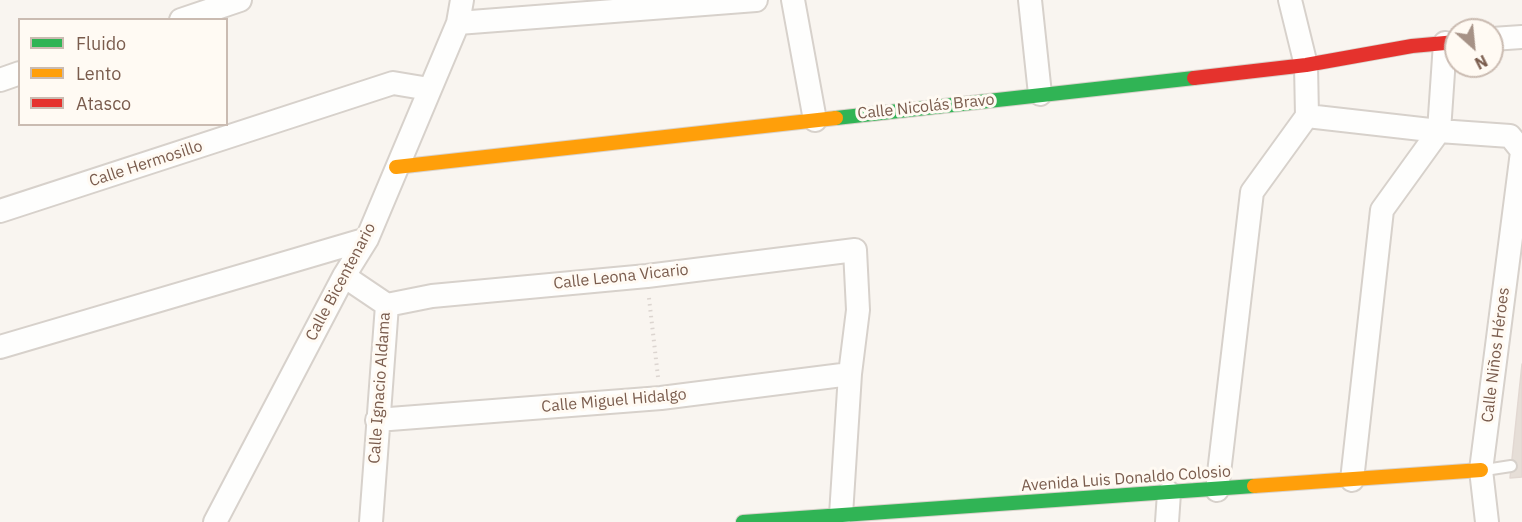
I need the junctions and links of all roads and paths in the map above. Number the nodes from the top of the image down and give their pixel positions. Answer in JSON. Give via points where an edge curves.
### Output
{"nodes":[{"id":1,"x":240,"y":0,"type":"edge"},
{"id":2,"x":462,"y":0,"type":"edge"},
{"id":3,"x":756,"y":0,"type":"edge"},
{"id":4,"x":793,"y":0,"type":"edge"},
{"id":5,"x":1030,"y":0,"type":"edge"},
{"id":6,"x":1290,"y":0,"type":"edge"},
{"id":7,"x":187,"y":18,"type":"edge"},
{"id":8,"x":458,"y":23,"type":"junction"},
{"id":9,"x":1522,"y":37,"type":"edge"},
{"id":10,"x":1504,"y":38,"type":"edge"},
{"id":11,"x":1444,"y":43,"type":"edge"},
{"id":12,"x":1306,"y":65,"type":"junction"},
{"id":13,"x":18,"y":74,"type":"edge"},
{"id":14,"x":1445,"y":78,"type":"edge"},
{"id":15,"x":0,"y":80,"type":"edge"},
{"id":16,"x":429,"y":89,"type":"junction"},
{"id":17,"x":1040,"y":94,"type":"junction"},
{"id":18,"x":1307,"y":116,"type":"junction"},
{"id":19,"x":815,"y":120,"type":"junction"},
{"id":20,"x":1438,"y":131,"type":"junction"},
{"id":21,"x":1522,"y":152,"type":"edge"},
{"id":22,"x":396,"y":167,"type":"junction"},
{"id":23,"x":0,"y":211,"type":"edge"},
{"id":24,"x":367,"y":239,"type":"junction"},
{"id":25,"x":344,"y":276,"type":"junction"},
{"id":26,"x":647,"y":276,"type":"junction"},
{"id":27,"x":387,"y":305,"type":"junction"},
{"id":28,"x":0,"y":347,"type":"edge"},
{"id":29,"x":850,"y":374,"type":"junction"},
{"id":30,"x":661,"y":398,"type":"junction"},
{"id":31,"x":377,"y":420,"type":"junction"},
{"id":32,"x":1512,"y":466,"type":"dead end"},
{"id":33,"x":1481,"y":470,"type":"junction"},
{"id":34,"x":1352,"y":480,"type":"junction"},
{"id":35,"x":1217,"y":490,"type":"junction"},
{"id":36,"x":1169,"y":493,"type":"junction"},
{"id":37,"x":841,"y":515,"type":"junction"},
{"id":38,"x":215,"y":522,"type":"edge"},
{"id":39,"x":371,"y":522,"type":"edge"},
{"id":40,"x":747,"y":522,"type":"edge"},
{"id":41,"x":1167,"y":522,"type":"edge"},
{"id":42,"x":1487,"y":522,"type":"edge"}],
"edges":[{"from":1,"to":7,"type":"street"},
{"from":2,"to":8,"type":"street","name":"Calle Bicentenario"},
{"from":3,"to":8,"type":"street"},
{"from":4,"to":19,"type":"street"},
{"from":5,"to":17,"type":"street"},
{"from":6,"to":12,"type":"street"},
{"from":8,"to":16,"type":"street","name":"Calle Bicentenario"},
{"from":9,"to":10,"type":"street"},
{"from":11,"to":12,"type":"street","name":"Calle Nicolás Bravo"},
{"from":12,"to":17,"type":"street","name":"Calle Nicolás Bravo"},
{"from":12,"to":18,"type":"street"},
{"from":13,"to":15,"type":"street"},
{"from":14,"to":20,"type":"street"},
{"from":16,"to":22,"type":"street","name":"Calle Bicentenario"},
{"from":16,"to":23,"type":"street","name":"Calle Hermosillo","via":[[393,83]]},
{"from":17,"to":19,"type":"street","name":"Calle Nicolás Bravo"},
{"from":18,"to":20,"type":"street"},
{"from":18,"to":35,"type":"street","via":[[1252,192]]},
{"from":19,"to":22,"type":"street","name":"Calle Nicolás Bravo"},
{"from":20,"to":21,"type":"street","via":[[1510,136]]},
{"from":20,"to":34,"type":"street","via":[[1382,210]]},
{"from":21,"to":33,"type":"street","name":"Calle Niños Héroes"},
{"from":22,"to":24,"type":"street","name":"Calle Bicentenario"},
{"from":24,"to":25,"type":"street","name":"Calle Bicentenario"},
{"from":24,"to":28,"type":"street"},
{"from":25,"to":27,"type":"street","name":"Calle Ignacio Aldama"},
{"from":25,"to":38,"type":"street","name":"Calle Bicentenario"},
{"from":26,"to":27,"type":"street","name":"Calle Leona Vicario","via":[[432,296]]},
{"from":26,"to":29,"type":"street","name":"Calle Leona Vicario","via":[[855,250],[858,310]]},
{"from":26,"to":30,"type":"path"},
{"from":27,"to":31,"type":"street","name":"Calle Ignacio Aldama"},
{"from":29,"to":30,"type":"street","name":"Calle Miguel Hidalgo"},
{"from":29,"to":37,"type":"street"},
{"from":30,"to":31,"type":"street","name":"Calle Miguel Hidalgo"},
{"from":31,"to":39,"type":"street","name":"Calle Ignacio Aldama"},
{"from":32,"to":33,"type":"lane","name":"Avenida Luis Donaldo Colosio"},
{"from":33,"to":34,"type":"street","name":"Avenida Luis Donaldo Colosio"},
{"from":33,"to":42,"type":"street","name":"Calle Niños Héroes"},
{"from":34,"to":35,"type":"street","name":"Avenida Luis Donaldo Colosio"},
{"from":35,"to":36,"type":"street","name":"Avenida Luis Donaldo Colosio"},
{"from":36,"to":37,"type":"street","name":"Avenida Luis Donaldo Colosio"},
{"from":36,"to":41,"type":"street"},
{"from":37,"to":40,"type":"street","name":"Avenida Luis Donaldo Colosio"}]}
